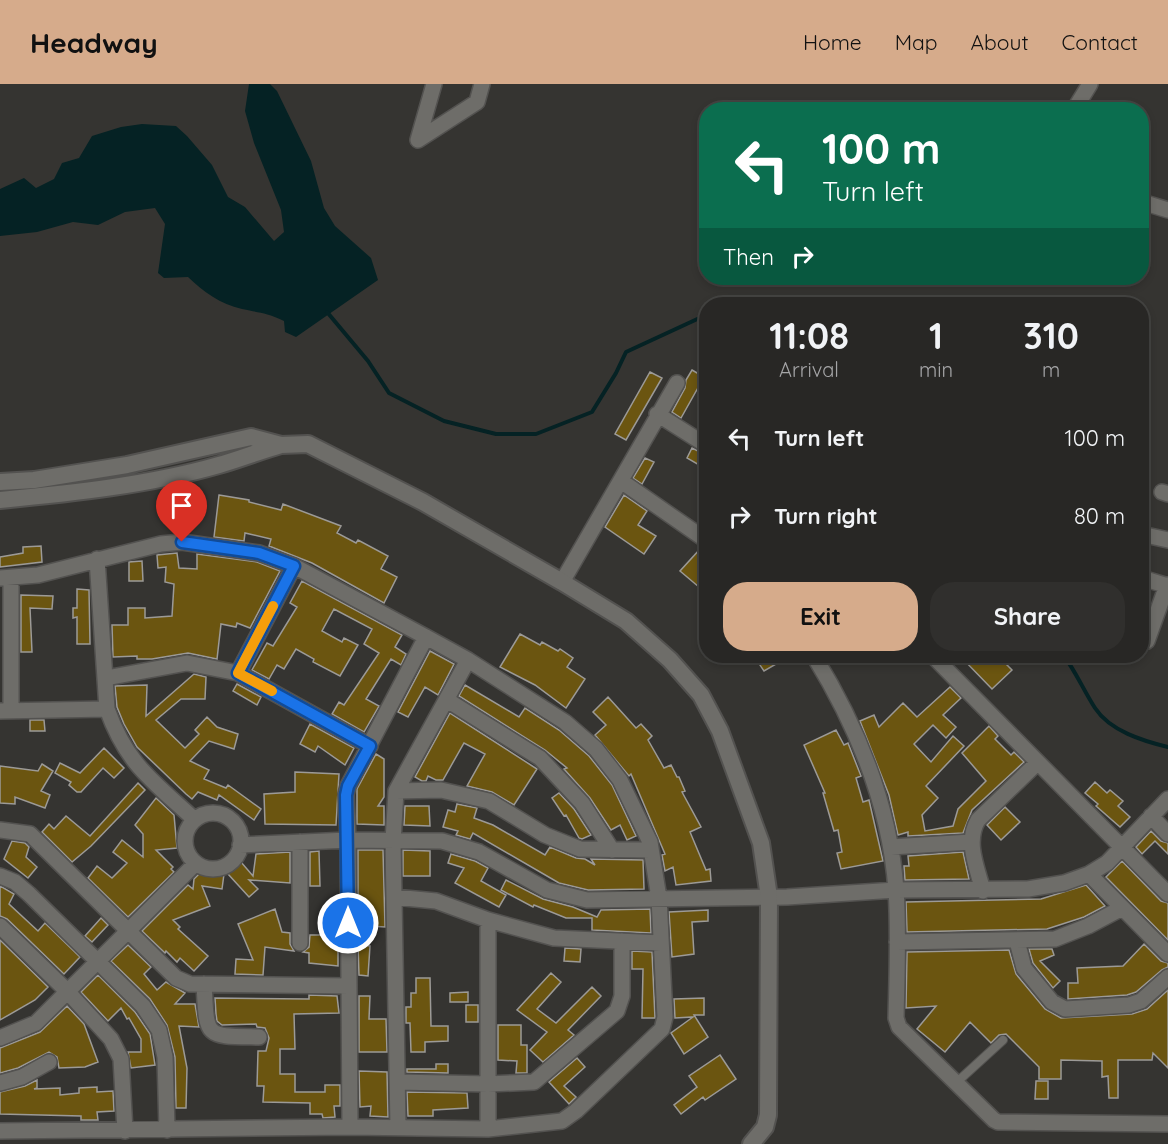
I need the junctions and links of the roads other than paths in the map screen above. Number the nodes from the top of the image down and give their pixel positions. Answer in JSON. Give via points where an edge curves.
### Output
{"nodes":[{"id":1,"x":434,"y":84,"type":"edge"},
{"id":2,"x":482,"y":84,"type":"edge"},
{"id":3,"x":1090,"y":84,"type":"edge"},
{"id":4,"x":1079,"y":102,"type":"edge"},
{"id":5,"x":1149,"y":204,"type":"edge"},
{"id":6,"x":1168,"y":210,"type":"edge"},
{"id":7,"x":677,"y":383,"type":"dead end"},
{"id":8,"x":657,"y":414,"type":"junction"},
{"id":9,"x":699,"y":441,"type":"edge"},
{"id":10,"x":281,"y":445,"type":"junction"},
{"id":11,"x":0,"y":482,"type":"edge"},
{"id":12,"x":621,"y":482,"type":"junction"},
{"id":13,"x":0,"y":500,"type":"edge"},
{"id":14,"x":699,"y":535,"type":"edge"},
{"id":15,"x":1150,"y":536,"type":"dead end"},
{"id":16,"x":1168,"y":540,"type":"edge"},
{"id":17,"x":97,"y":559,"type":"junction"},
{"id":18,"x":294,"y":566,"type":"junction"},
{"id":19,"x":5,"y":578,"type":"edge"},
{"id":20,"x":1149,"y":580,"type":"edge"},
{"id":21,"x":562,"y":582,"type":"junction"},
{"id":22,"x":1167,"y":586,"type":"edge"},
{"id":23,"x":6,"y":634,"type":"edge"},
{"id":24,"x":1149,"y":636,"type":"edge"},
{"id":25,"x":426,"y":637,"type":"junction"},
{"id":26,"x":468,"y":660,"type":"junction"},
{"id":27,"x":818,"y":663,"type":"edge"},
{"id":28,"x":940,"y":663,"type":"edge"},
{"id":29,"x":238,"y":673,"type":"junction"},
{"id":30,"x":106,"y":678,"type":"junction"},
{"id":31,"x":447,"y":700,"type":"junction"},
{"id":32,"x":107,"y":709,"type":"junction"},
{"id":33,"x":6,"y":711,"type":"edge"},
{"id":34,"x":370,"y":746,"type":"junction"},
{"id":35,"x":1037,"y":763,"type":"junction"},
{"id":36,"x":396,"y":791,"type":"junction"},
{"id":37,"x":1168,"y":799,"type":"edge"},
{"id":38,"x":1151,"y":816,"type":"junction"},
{"id":39,"x":195,"y":820,"type":"junction"},
{"id":40,"x":0,"y":830,"type":"edge"},
{"id":41,"x":1168,"y":834,"type":"edge"},
{"id":42,"x":348,"y":840,"type":"junction"},
{"id":43,"x":393,"y":841,"type":"junction"},
{"id":44,"x":300,"y":842,"type":"junction"},
{"id":45,"x":971,"y":842,"type":"junction"},
{"id":46,"x":240,"y":845,"type":"junction"},
{"id":47,"x":891,"y":847,"type":"junction"},
{"id":48,"x":1122,"y":847,"type":"junction"},
{"id":49,"x":612,"y":850,"type":"junction"},
{"id":50,"x":651,"y":850,"type":"junction"},
{"id":51,"x":196,"y":863,"type":"junction"},
{"id":52,"x":1089,"y":874,"type":"junction"},
{"id":53,"x":0,"y":876,"type":"edge"},
{"id":54,"x":896,"y":890,"type":"junction"},
{"id":55,"x":983,"y":891,"type":"junction"},
{"id":56,"x":1168,"y":894,"type":"edge"},
{"id":57,"x":394,"y":897,"type":"junction"},
{"id":58,"x":769,"y":897,"type":"junction"},
{"id":59,"x":659,"y":898,"type":"junction"},
{"id":60,"x":1122,"y":908,"type":"junction"},
{"id":61,"x":488,"y":920,"type":"junction"},
{"id":62,"x":0,"y":926,"type":"edge"},
{"id":63,"x":128,"y":928,"type":"junction"},
{"id":64,"x":622,"y":941,"type":"junction"},
{"id":65,"x":1017,"y":941,"type":"junction"},
{"id":66,"x":897,"y":942,"type":"junction"},
{"id":67,"x":300,"y":943,"type":"dead end"},
{"id":68,"x":662,"y":943,"type":"junction"},
{"id":69,"x":1168,"y":954,"type":"edge"},
{"id":70,"x":97,"y":960,"type":"junction"},
{"id":71,"x":1168,"y":977,"type":"edge"},
{"id":72,"x":204,"y":984,"type":"junction"},
{"id":73,"x":349,"y":986,"type":"junction"},
{"id":74,"x":67,"y":991,"type":"junction"},
{"id":75,"x":259,"y":1037,"type":"dead end"},
{"id":76,"x":0,"y":1038,"type":"edge"},
{"id":77,"x":1003,"y":1040,"type":"dead end"},
{"id":78,"x":48,"y":1062,"type":"dead end"},
{"id":79,"x":398,"y":1082,"type":"junction"},
{"id":80,"x":957,"y":1082,"type":"junction"},
{"id":81,"x":0,"y":1083,"type":"edge"},
{"id":82,"x":488,"y":1084,"type":"junction"},
{"id":83,"x":1168,"y":1124,"type":"edge"},
{"id":84,"x":350,"y":1127,"type":"junction"},
{"id":85,"x":398,"y":1127,"type":"junction"},
{"id":86,"x":488,"y":1129,"type":"junction"},
{"id":87,"x":0,"y":1131,"type":"edge"},
{"id":88,"x":125,"y":1131,"type":"junction"},
{"id":89,"x":167,"y":1131,"type":"junction"},
{"id":90,"x":751,"y":1144,"type":"edge"}],
"edges":[{"from":1,"to":2,"type":"street","via":[[418,140],[477,102]]},
{"from":3,"to":4,"type":"street"},
{"from":5,"to":6,"type":"street"},
{"from":7,"to":8,"type":"street"},
{"from":8,"to":9,"type":"street"},
{"from":8,"to":12,"type":"street"},
{"from":10,"to":11,"type":"street","via":[[251,437],[86,473]]},
{"from":10,"to":13,"type":"street","via":[[154,479]]},
{"from":10,"to":21,"type":"street","via":[[308,444],[423,502]]},
{"from":12,"to":14,"type":"street"},
{"from":12,"to":21,"type":"street"},
{"from":15,"to":16,"type":"street"},
{"from":17,"to":18,"type":"street","via":[[182,542],[259,553]]},
{"from":17,"to":19,"type":"street","via":[[38,575]]},
{"from":17,"to":30,"type":"street"},
{"from":18,"to":25,"type":"street"},
{"from":18,"to":29,"type":"street"},
{"from":19,"to":23,"type":"street"},
{"from":20,"to":22,"type":"street"},
{"from":21,"to":58,"type":"street","via":[[626,621],[670,660],[701,695],[720,731],[761,843]]},
{"from":22,"to":24,"type":"street"},
{"from":23,"to":33,"type":"street"},
{"from":25,"to":26,"type":"street"},
{"from":25,"to":34,"type":"street"},
{"from":26,"to":31,"type":"street"},
{"from":26,"to":50,"type":"street","via":[[565,722],[596,749],[620,780]]},
{"from":27,"to":47,"type":"street","via":[[838,696],[873,778]]},
{"from":28,"to":35,"type":"street"},
{"from":29,"to":30,"type":"street","via":[[187,663]]},
{"from":29,"to":34,"type":"street"},
{"from":30,"to":32,"type":"street"},
{"from":31,"to":36,"type":"street"},
{"from":31,"to":49,"type":"street","via":[[540,758],[582,803]]},
{"from":32,"to":33,"type":"street"},
{"from":32,"to":39,"type":"street","via":[[125,750],[138,768]]},
{"from":34,"to":42,"type":"street","via":[[348,786]]},
{"from":35,"to":45,"type":"street","via":[[978,820]]},
{"from":35,"to":48,"type":"street"},
{"from":36,"to":43,"type":"street"},
{"from":36,"to":49,"type":"street","via":[[458,792],[489,801],[545,834],[580,849]]},
{"from":37,"to":38,"type":"street"},
{"from":38,"to":41,"type":"street"},
{"from":38,"to":48,"type":"street"},
{"from":39,"to":46,"type":"street","via":[[204,815],[222,815],[237,826]]},
{"from":39,"to":51,"type":"street","via":[[185,842]]},
{"from":40,"to":63,"type":"street","via":[[30,834]]},
{"from":42,"to":43,"type":"street"},
{"from":42,"to":44,"type":"street"},
{"from":42,"to":73,"type":"street"},
{"from":43,"to":57,"type":"street"},
{"from":43,"to":59,"type":"street","via":[[442,841],[478,852],[547,891],[587,900]]},
{"from":44,"to":46,"type":"street"},
{"from":44,"to":67,"type":"street"},
{"from":45,"to":47,"type":"street"},
{"from":45,"to":55,"type":"street"},
{"from":46,"to":51,"type":"street","via":[[227,865],[211,869]]},
{"from":47,"to":54,"type":"street"},
{"from":48,"to":52,"type":"street"},
{"from":48,"to":56,"type":"street"},
{"from":49,"to":50,"type":"street"},
{"from":50,"to":59,"type":"street"},
{"from":51,"to":63,"type":"street"},
{"from":52,"to":55,"type":"street","via":[[1064,884]]},
{"from":52,"to":60,"type":"street"},
{"from":53,"to":70,"type":"street","via":[[15,882]]},
{"from":54,"to":55,"type":"street"},
{"from":54,"to":58,"type":"street"},
{"from":54,"to":66,"type":"street"},
{"from":57,"to":61,"type":"street","via":[[436,901]]},
{"from":57,"to":79,"type":"street"},
{"from":58,"to":59,"type":"street"},
{"from":58,"to":90,"type":"street","via":[[768,1115]]},
{"from":59,"to":68,"type":"street"},
{"from":60,"to":65,"type":"street","via":[[1055,939]]},
{"from":60,"to":69,"type":"street"},
{"from":61,"to":64,"type":"street","via":[[554,938]]},
{"from":61,"to":82,"type":"street"},
{"from":62,"to":74,"type":"street"},
{"from":63,"to":70,"type":"street"},
{"from":63,"to":72,"type":"street","via":[[177,978],[190,984]]},
{"from":64,"to":68,"type":"street"},
{"from":64,"to":82,"type":"street","via":[[622,996],[617,1011],[534,1082]]},
{"from":65,"to":66,"type":"street"},
{"from":65,"to":71,"type":"street","via":[[1024,968],[1052,1002],[1065,1009],[1129,1005],[1141,1001]]},
{"from":66,"to":80,"type":"street","via":[[899,1027]]},
{"from":68,"to":86,"type":"street","via":[[662,1029],[562,1121]]},
{"from":70,"to":74,"type":"street"},
{"from":70,"to":89,"type":"street","via":[[143,1006],[159,1030],[165,1057]]},
{"from":72,"to":73,"type":"street"},
{"from":72,"to":75,"type":"street","via":[[206,1023],[212,1031],[221,1036]]},
{"from":73,"to":84,"type":"street"},
{"from":74,"to":76,"type":"street","via":[[36,1023]]},
{"from":74,"to":88,"type":"street","via":[[111,1040],[121,1059]]},
{"from":77,"to":80,"type":"lane"},
{"from":78,"to":81,"type":"street","via":[[22,1077]]},
{"from":79,"to":82,"type":"street"},
{"from":79,"to":85,"type":"street"},
{"from":80,"to":83,"type":"street","via":[[999,1122]]},
{"from":82,"to":86,"type":"street"},
{"from":84,"to":85,"type":"street"},
{"from":84,"to":89,"type":"street"},
{"from":85,"to":86,"type":"street"},
{"from":87,"to":88,"type":"street"},
{"from":88,"to":89,"type":"street"}]}
